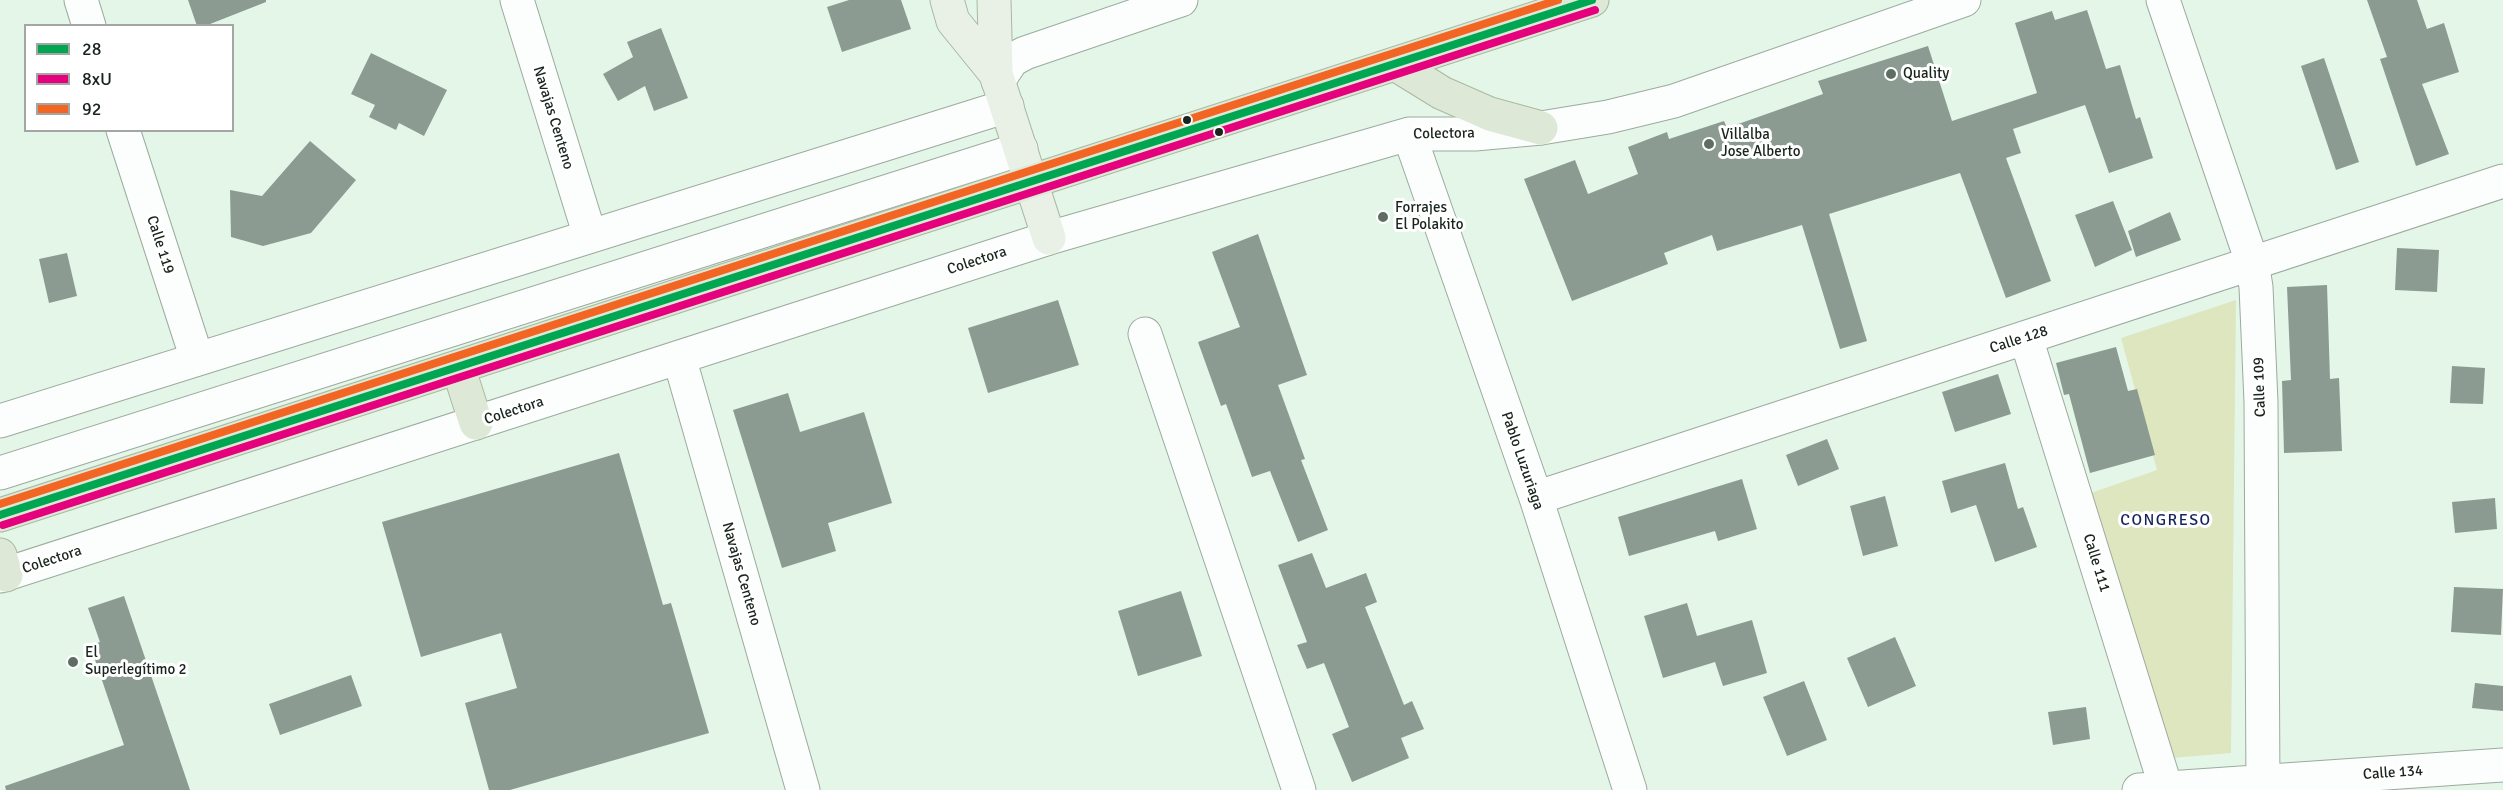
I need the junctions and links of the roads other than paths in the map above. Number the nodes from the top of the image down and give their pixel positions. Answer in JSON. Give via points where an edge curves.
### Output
{"nodes":[{"id":1,"x":81,"y":0,"type":"edge"},
{"id":2,"x":517,"y":0,"type":"edge"},
{"id":3,"x":947,"y":0,"type":"edge"},
{"id":4,"x":994,"y":0,"type":"edge"},
{"id":5,"x":1181,"y":0,"type":"edge"},
{"id":6,"x":1592,"y":0,"type":"edge"},
{"id":7,"x":1964,"y":0,"type":"edge"},
{"id":8,"x":2163,"y":0,"type":"edge"},
{"id":9,"x":88,"y":24,"type":"edge"},
{"id":10,"x":1395,"y":64,"type":"junction"},
{"id":11,"x":1000,"y":87,"type":"junction"},
{"id":12,"x":1541,"y":128,"type":"junction"},
{"id":13,"x":124,"y":132,"type":"edge"},
{"id":14,"x":1409,"y":134,"type":"junction"},
{"id":15,"x":1021,"y":149,"type":"junction"},
{"id":16,"x":2503,"y":181,"type":"edge"},
{"id":17,"x":1032,"y":182,"type":"junction"},
{"id":18,"x":590,"y":236,"type":"junction"},
{"id":19,"x":1049,"y":238,"type":"junction"},
{"id":20,"x":2252,"y":262,"type":"junction"},
{"id":21,"x":1145,"y":334,"type":"dead end"},
{"id":22,"x":2026,"y":338,"type":"junction"},
{"id":23,"x":679,"y":357,"type":"junction"},
{"id":24,"x":197,"y":359,"type":"junction"},
{"id":25,"x":458,"y":367,"type":"junction"},
{"id":26,"x":0,"y":421,"type":"edge"},
{"id":27,"x":476,"y":423,"type":"junction"},
{"id":28,"x":0,"y":473,"type":"edge"},
{"id":29,"x":1536,"y":498,"type":"junction"},
{"id":30,"x":0,"y":515,"type":"edge"},
{"id":31,"x":2,"y":569,"type":"edge"},
{"id":32,"x":2503,"y":765,"type":"edge"},
{"id":33,"x":2264,"y":786,"type":"edge"},
{"id":34,"x":2152,"y":789,"type":"edge"},
{"id":35,"x":803,"y":790,"type":"edge"},
{"id":36,"x":1299,"y":790,"type":"edge"},
{"id":37,"x":1630,"y":790,"type":"edge"}],
"edges":[{"from":1,"to":9,"type":"street"},
{"from":2,"to":18,"type":"street","name":"Navajas Centeno"},
{"from":3,"to":11,"type":"main road","via":[[954,21]]},
{"from":4,"to":11,"type":"main road"},
{"from":5,"to":11,"type":"street","via":[[1025,53],[1012,60]]},
{"from":6,"to":10,"type":"highway"},
{"from":7,"to":12,"type":"street","name":"Colectora","via":[[1674,101]]},
{"from":8,"to":20,"type":"street","name":"Calle 109"},
{"from":10,"to":12,"type":"highway","via":[[1442,93],[1490,114]]},
{"from":10,"to":17,"type":"highway"},
{"from":11,"to":15,"type":"main road"},
{"from":11,"to":18,"type":"street"},
{"from":12,"to":14,"type":"street","name":"Colectora"},
{"from":13,"to":24,"type":"street","name":"Calle 119"},
{"from":14,"to":19,"type":"street","name":"Colectora"},
{"from":14,"to":29,"type":"street","name":"Pablo Luzuriaga"},
{"from":15,"to":17,"type":"main road"},
{"from":15,"to":28,"type":"street"},
{"from":16,"to":20,"type":"street","name":"Calle 128"},
{"from":17,"to":19,"type":"main road"},
{"from":17,"to":25,"type":"highway"},
{"from":18,"to":24,"type":"street"},
{"from":19,"to":23,"type":"street","name":"Colectora"},
{"from":20,"to":22,"type":"street","name":"Calle 128"},
{"from":20,"to":33,"type":"street","name":"Calle 109","via":[[2261,402]]},
{"from":21,"to":36,"type":"street"},
{"from":22,"to":29,"type":"street","name":"Calle 128"},
{"from":22,"to":34,"type":"street","name":"Calle 111"},
{"from":23,"to":27,"type":"street","name":"Colectora"},
{"from":23,"to":35,"type":"street","name":"Navajas Centeno"},
{"from":24,"to":26,"type":"street"},
{"from":25,"to":27,"type":"highway"},
{"from":25,"to":30,"type":"highway"},
{"from":27,"to":31,"type":"street","name":"Colectora"},
{"from":29,"to":37,"type":"street","name":"Pablo Luzuriaga"},
{"from":32,"to":33,"type":"street","name":"Calle 134"},
{"from":33,"to":34,"type":"street","name":"Calle 134"}]}
